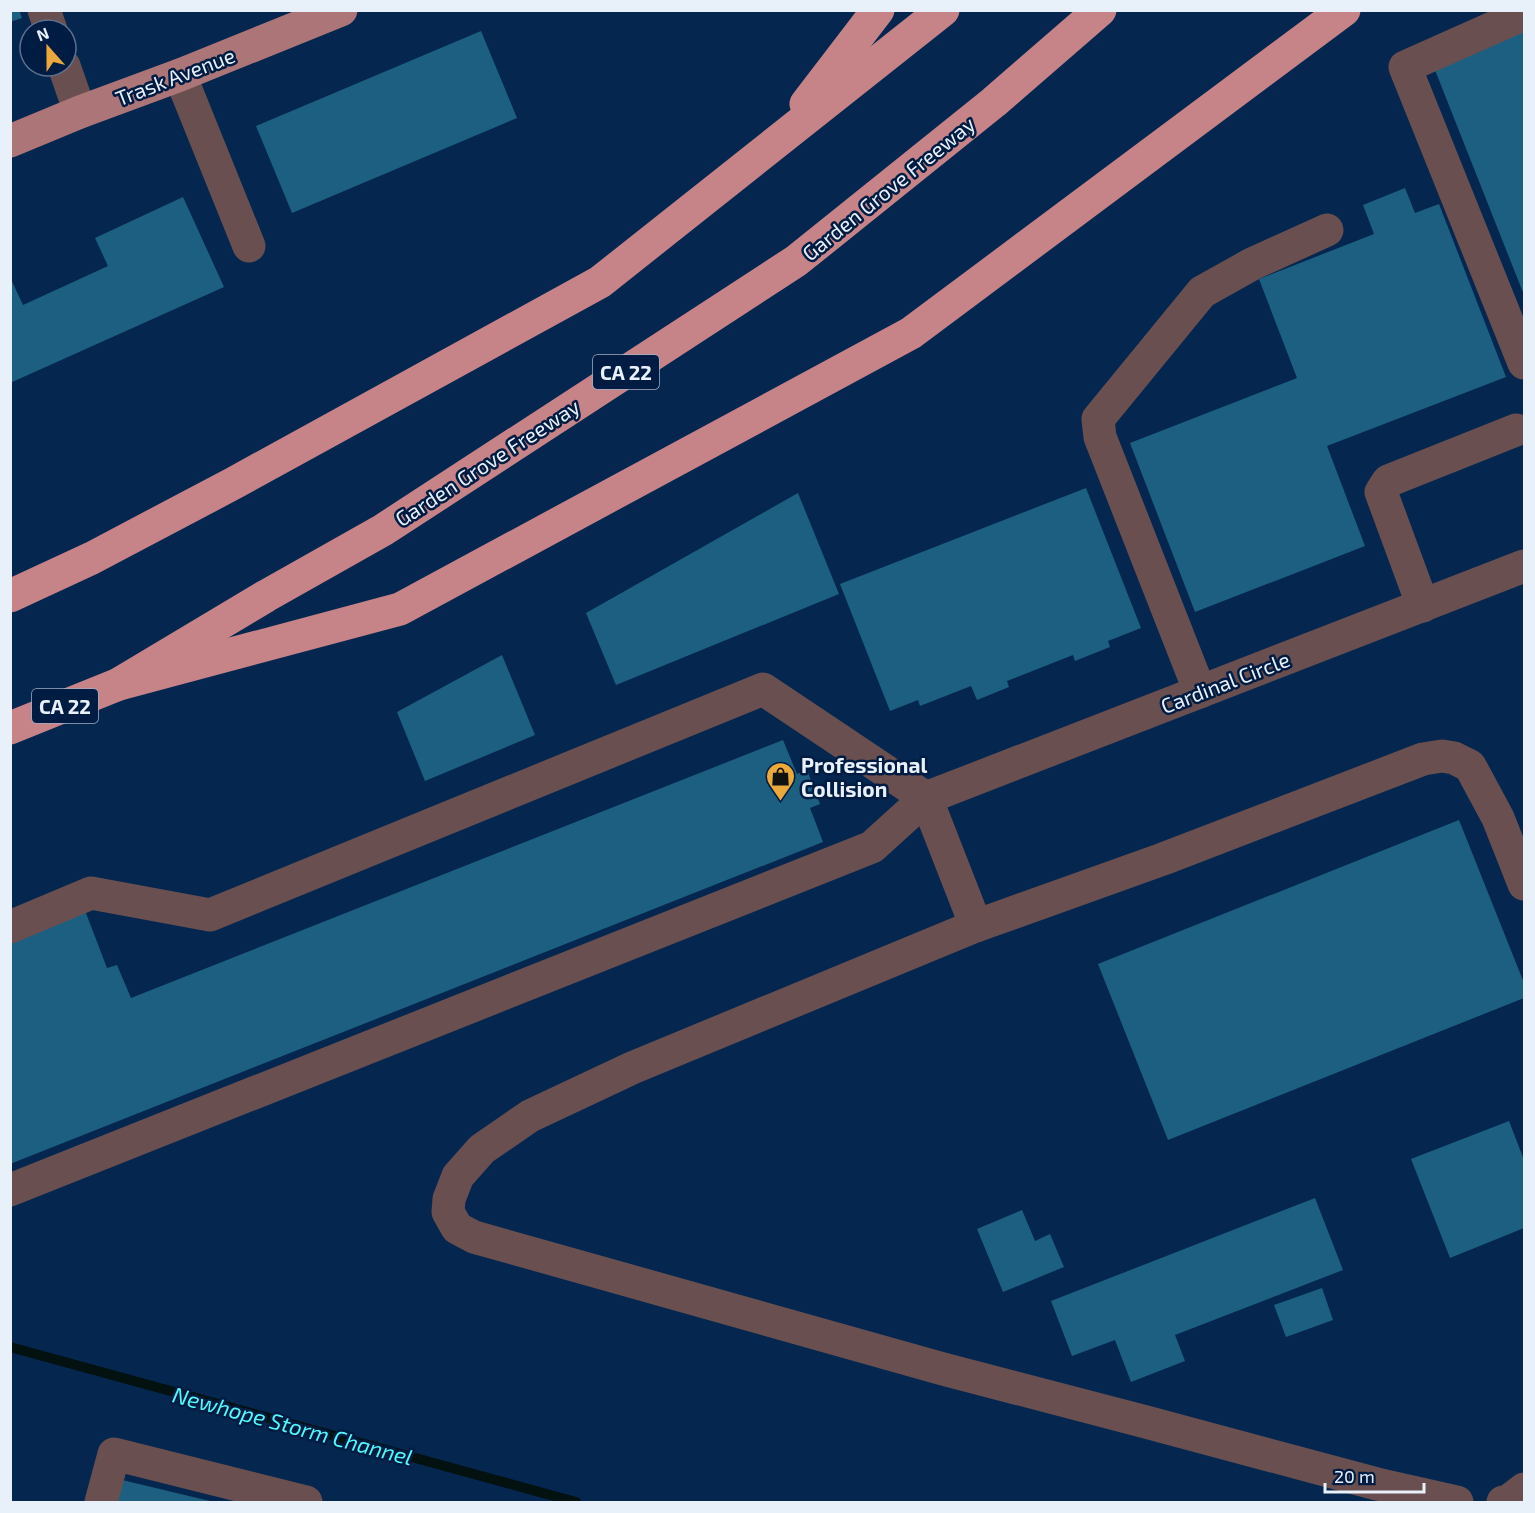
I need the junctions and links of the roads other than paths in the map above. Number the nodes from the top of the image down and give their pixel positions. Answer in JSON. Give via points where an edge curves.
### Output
{"nodes":[{"id":1,"x":340,"y":10,"type":"edge"},
{"id":2,"x":878,"y":10,"type":"edge"},
{"id":3,"x":943,"y":10,"type":"edge"},
{"id":4,"x":1100,"y":10,"type":"edge"},
{"id":5,"x":1344,"y":10,"type":"edge"},
{"id":6,"x":1524,"y":14,"type":"edge"},
{"id":7,"x":180,"y":75,"type":"junction"},
{"id":8,"x":68,"y":78,"type":"edge"},
{"id":9,"x":80,"y":112,"type":"junction"},
{"id":10,"x":10,"y":141,"type":"edge"},
{"id":11,"x":774,"y":145,"type":"junction"},
{"id":12,"x":1327,"y":230,"type":"dead end"},
{"id":13,"x":249,"y":246,"type":"dead end"},
{"id":14,"x":1524,"y":363,"type":"edge"},
{"id":15,"x":1516,"y":430,"type":"dead end"},
{"id":16,"x":1524,"y":567,"type":"edge"},
{"id":17,"x":10,"y":596,"type":"edge"},
{"id":18,"x":1423,"y":606,"type":"junction"},
{"id":19,"x":119,"y":684,"type":"junction"},
{"id":20,"x":1200,"y":692,"type":"junction"},
{"id":21,"x":10,"y":728,"type":"edge"},
{"id":22,"x":926,"y":798,"type":"junction"},
{"id":23,"x":1524,"y":884,"type":"edge"},
{"id":24,"x":976,"y":926,"type":"junction"},
{"id":25,"x":10,"y":927,"type":"edge"},
{"id":26,"x":10,"y":1190,"type":"edge"},
{"id":27,"x":1524,"y":1489,"type":"edge"},
{"id":28,"x":102,"y":1503,"type":"edge"},
{"id":29,"x":306,"y":1503,"type":"edge"},
{"id":30,"x":1457,"y":1503,"type":"edge"},
{"id":31,"x":1503,"y":1503,"type":"edge"}],
"edges":[{"from":1,"to":7,"type":"main road","name":"Trask Avenue"},
{"from":2,"to":11,"type":"highway"},
{"from":3,"to":11,"type":"highway"},
{"from":4,"to":19,"type":"highway","name":"Garden Grove Freeway","number":"CA 22","via":[[994,102],[796,261],[383,530]]},
{"from":5,"to":19,"type":"highway","via":[[911,333],[399,609]]},
{"from":6,"to":14,"type":"street","via":[[1405,67]]},
{"from":7,"to":9,"type":"main road","name":"Trask Avenue"},
{"from":7,"to":13,"type":"street"},
{"from":8,"to":9,"type":"street"},
{"from":9,"to":10,"type":"main road","name":"Trask Avenue"},
{"from":11,"to":17,"type":"highway","via":[[600,282],[234,483],[92,558]]},
{"from":12,"to":20,"type":"street","via":[[1202,292],[1098,419],[1100,437]]},
{"from":15,"to":18,"type":"street","via":[[1388,481],[1381,492]]},
{"from":16,"to":18,"type":"street","name":"Cardinal Circle"},
{"from":18,"to":20,"type":"street","name":"Cardinal Circle"},
{"from":19,"to":21,"type":"highway","name":"Garden Grove Freeway","number":"CA 22"},
{"from":20,"to":22,"type":"street","name":"Cardinal Circle"},
{"from":22,"to":24,"type":"street"},
{"from":22,"to":25,"type":"street","via":[[763,689],[210,915],[91,893]]},
{"from":22,"to":26,"type":"street","via":[[872,847]]},
{"from":23,"to":24,"type":"street","via":[[1498,818],[1470,766],[1442,756],[1424,759]]},
{"from":24,"to":30,"type":"street","via":[[632,1068],[530,1116],[482,1149],[458,1176],[448,1212],[457,1228],[474,1237],[943,1369]]},
{"from":27,"to":31,"type":"street"},
{"from":28,"to":29,"type":"street","via":[[114,1454]]}]}
